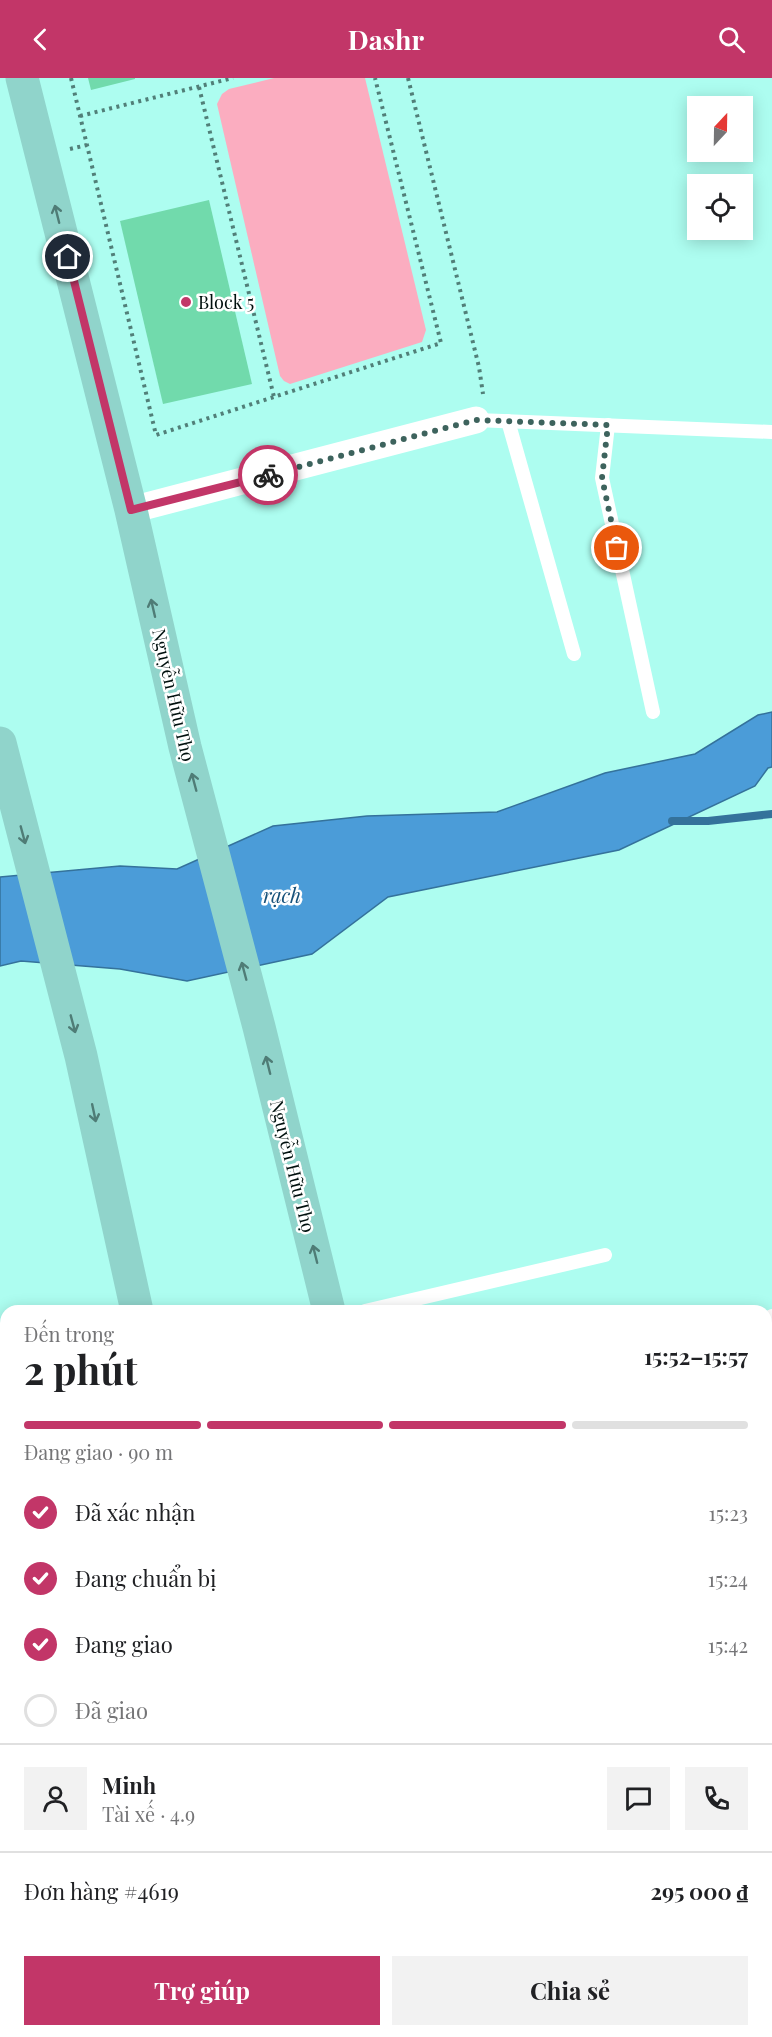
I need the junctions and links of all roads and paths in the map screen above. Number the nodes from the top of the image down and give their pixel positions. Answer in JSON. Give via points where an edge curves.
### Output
{"nodes":[{"id":1,"x":22,"y":78,"type":"edge"},
{"id":2,"x":71,"y":78,"type":"edge"},
{"id":3,"x":233,"y":78,"type":"edge"},
{"id":4,"x":375,"y":78,"type":"edge"},
{"id":5,"x":408,"y":78,"type":"edge"},
{"id":6,"x":199,"y":87,"type":"junction"},
{"id":7,"x":80,"y":116,"type":"junction"},
{"id":8,"x":274,"y":397,"type":"junction"},
{"id":9,"x":476,"y":420,"type":"junction"},
{"id":10,"x":508,"y":422,"type":"junction"},
{"id":11,"x":608,"y":425,"type":"junction"},
{"id":12,"x":772,"y":432,"type":"edge"},
{"id":13,"x":131,"y":510,"type":"junction"},
{"id":14,"x":574,"y":654,"type":"dead end"},
{"id":15,"x":653,"y":712,"type":"dead end"},
{"id":16,"x":0,"y":743,"type":"edge"},
{"id":17,"x":605,"y":1255,"type":"dead end"},
{"id":18,"x":136,"y":1305,"type":"edge"},
{"id":19,"x":328,"y":1305,"type":"edge"},
{"id":20,"x":391,"y":1305,"type":"edge"}],
"edges":[{"from":13,"to":1,"type":"main road","name":"Nguyễn Hữu Thọ","one_way":true},
{"from":2,"to":7,"type":"path"},
{"from":3,"to":6,"type":"path"},
{"from":4,"to":8,"type":"path","via":[[441,343]]},
{"from":5,"to":9,"type":"path","via":[[479,368],[483,395]]},
{"from":6,"to":7,"type":"path"},
{"from":6,"to":8,"type":"path"},
{"from":7,"to":8,"type":"path","via":[[156,435]]},
{"from":9,"to":10,"type":"lane"},
{"from":9,"to":13,"type":"street"},
{"from":10,"to":11,"type":"lane"},
{"from":10,"to":14,"type":"lane"},
{"from":11,"to":12,"type":"lane"},
{"from":11,"to":15,"type":"lane","via":[[602,478]]},
{"from":19,"to":13,"type":"main road","name":"Nguyễn Hữu Thọ","one_way":true,"via":[[185,747]]},
{"from":16,"to":18,"type":"main road","one_way":true,"via":[[81,1056]]},
{"from":17,"to":20,"type":"lane"}]}
